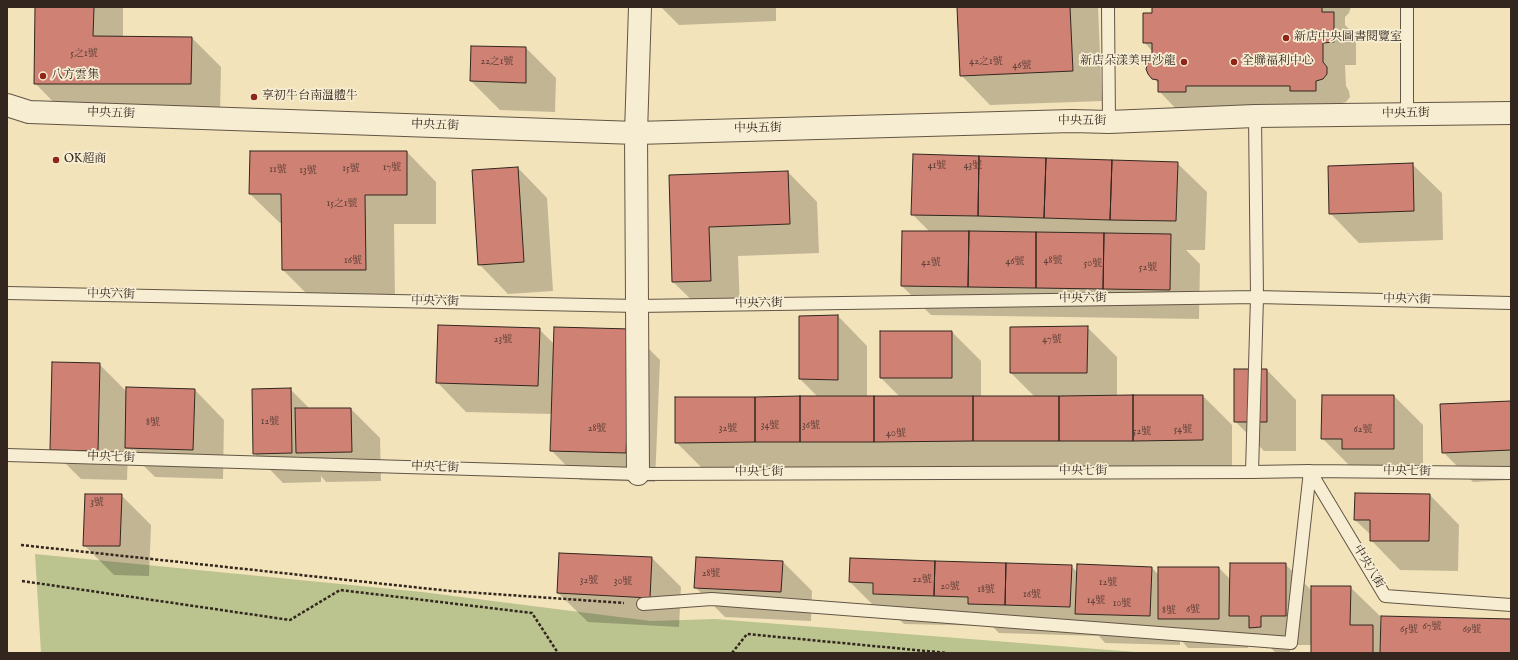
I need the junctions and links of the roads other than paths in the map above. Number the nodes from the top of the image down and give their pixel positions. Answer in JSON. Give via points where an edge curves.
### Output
{"nodes":[{"id":1,"x":640,"y":7,"type":"edge"},
{"id":2,"x":1108,"y":7,"type":"edge"},
{"id":3,"x":1407,"y":7,"type":"edge"},
{"id":4,"x":7,"y":105,"type":"edge"},
{"id":5,"x":1511,"y":113,"type":"edge"},
{"id":6,"x":1407,"y":114,"type":"junction"},
{"id":7,"x":1255,"y":116,"type":"junction"},
{"id":8,"x":1108,"y":122,"type":"junction"},
{"id":9,"x":636,"y":133,"type":"junction"},
{"id":10,"x":7,"y":293,"type":"edge"},
{"id":11,"x":1256,"y":297,"type":"junction"},
{"id":12,"x":1511,"y":303,"type":"edge"},
{"id":13,"x":637,"y":306,"type":"junction"},
{"id":14,"x":7,"y":455,"type":"edge"},
{"id":15,"x":1310,"y":471,"type":"junction"},
{"id":16,"x":1252,"y":472,"type":"junction"},
{"id":17,"x":1511,"y":473,"type":"edge"},
{"id":18,"x":638,"y":474,"type":"junction"},
{"id":19,"x":643,"y":604,"type":"road end"},
{"id":20,"x":1511,"y":605,"type":"edge"}],
"edges":[{"from":1,"to":9,"type":"street"},
{"from":2,"to":8,"type":"lane"},
{"from":3,"to":6,"type":"lane"},
{"from":4,"to":9,"type":"street","name":"中央五街","via":[[29,112]]},
{"from":5,"to":6,"type":"street","name":"中央五街"},
{"from":6,"to":7,"type":"street","name":"中央五街"},
{"from":7,"to":8,"type":"street","name":"中央五街"},
{"from":7,"to":11,"type":"lane"},
{"from":8,"to":9,"type":"street","name":"中央五街"},
{"from":9,"to":13,"type":"street"},
{"from":10,"to":13,"type":"lane","name":"中央六街"},
{"from":11,"to":12,"type":"lane","name":"中央六街"},
{"from":11,"to":13,"type":"lane","name":"中央六街"},
{"from":11,"to":16,"type":"lane"},
{"from":13,"to":18,"type":"street"},
{"from":14,"to":18,"type":"lane","name":"中央七街"},
{"from":15,"to":16,"type":"lane","name":"中央七街"},
{"from":15,"to":17,"type":"lane","name":"中央七街"},
{"from":15,"to":19,"type":"lane","via":[[1291,643],[712,599]]},
{"from":15,"to":20,"type":"lane","name":"中央八街","via":[[1385,596]]},
{"from":16,"to":18,"type":"lane","name":"中央七街"}]}
